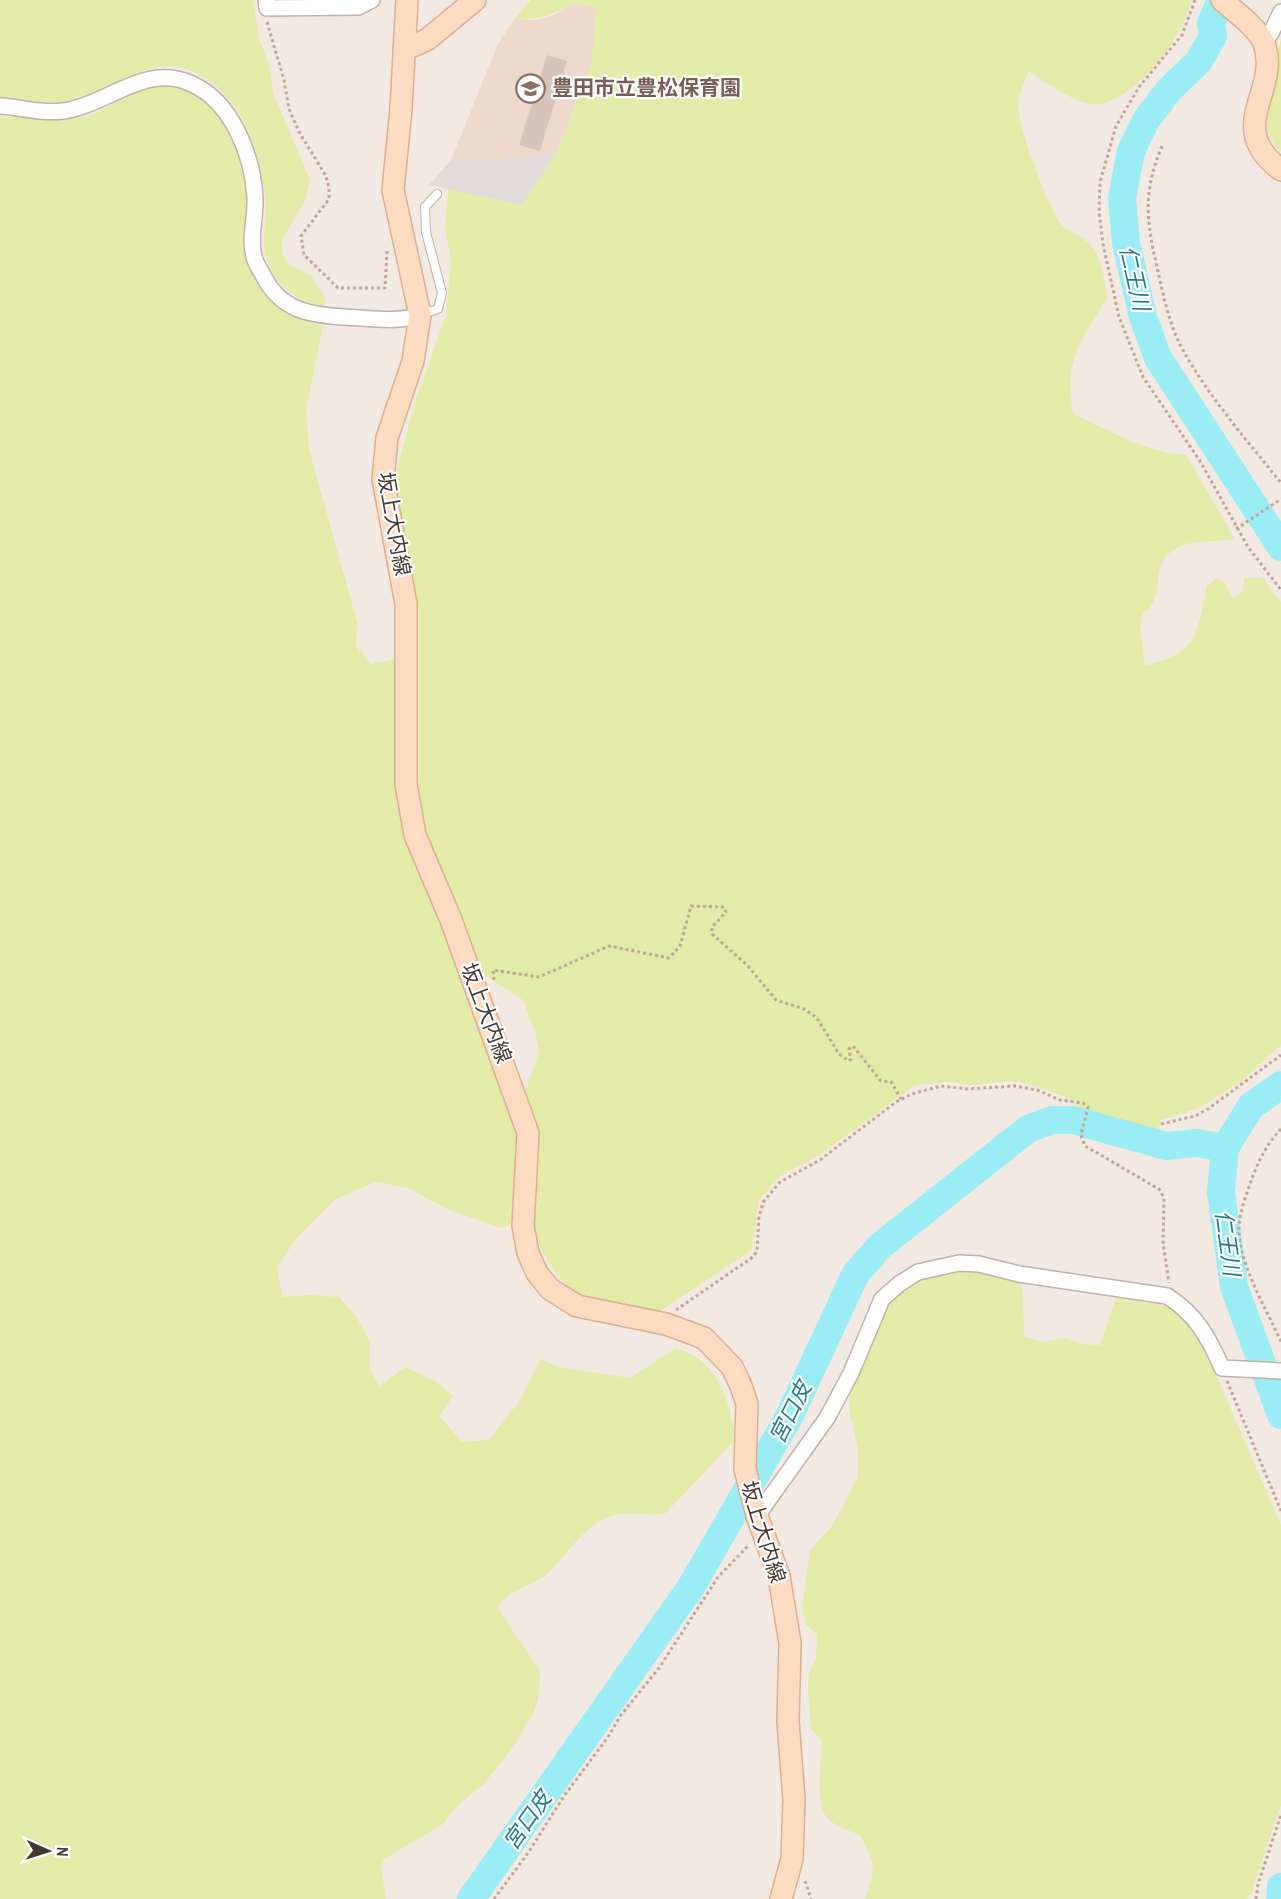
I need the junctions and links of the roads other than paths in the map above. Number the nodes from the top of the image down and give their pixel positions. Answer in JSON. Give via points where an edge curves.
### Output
{"nodes":[{"id":1,"x":372,"y":0,"type":"edge"},
{"id":2,"x":407,"y":0,"type":"edge"},
{"id":3,"x":475,"y":0,"type":"edge"},
{"id":4,"x":1222,"y":0,"type":"edge"},
{"id":5,"x":267,"y":4,"type":"edge"},
{"id":6,"x":1281,"y":12,"type":"edge"},
{"id":7,"x":1261,"y":38,"type":"junction"},
{"id":8,"x":404,"y":50,"type":"junction"},
{"id":9,"x":0,"y":106,"type":"edge"},
{"id":10,"x":1281,"y":171,"type":"edge"},
{"id":11,"x":437,"y":194,"type":"dead end"},
{"id":12,"x":420,"y":315,"type":"junction"},
{"id":13,"x":1281,"y":1371,"type":"edge"},
{"id":14,"x":758,"y":1518,"type":"junction"},
{"id":15,"x":786,"y":1896,"type":"edge"}],
"edges":[{"from":1,"to":5,"type":"street","via":[[358,7]]},
{"from":2,"to":8,"type":"main road","name":"坂上大内線"},
{"from":3,"to":8,"type":"main road","via":[[428,39]]},
{"from":4,"to":7,"type":"main road"},
{"from":6,"to":7,"type":"street","via":[[1271,33]]},
{"from":7,"to":10,"type":"main road","via":[[1268,70],[1256,116],[1258,147]]},
{"from":8,"to":12,"type":"main road","name":"坂上大内線","via":[[393,190]]},
{"from":9,"to":12,"type":"street","via":[[62,111],[88,105],[141,80],[162,76],[194,85],[232,121],[251,166],[254,258],[272,292],[304,313],[323,316],[395,320]]},
{"from":11,"to":12,"type":"lane","via":[[425,207],[426,232],[442,293],[438,309]]},
{"from":12,"to":14,"type":"main road","name":"坂上大内線","via":[[413,361],[392,420],[383,461],[406,604],[406,784],[416,835],[528,1133],[523,1226],[528,1254],[550,1290],[577,1306],[666,1324],[704,1338],[732,1367],[747,1404],[744,1468]]},
{"from":13,"to":14,"type":"street","via":[[1222,1368],[1208,1336],[1185,1307],[1167,1296],[1019,1274],[979,1264],[959,1263],[918,1272],[882,1299],[827,1418]]},
{"from":14,"to":15,"type":"main road","name":"坂上大内線","via":[[779,1576],[790,1643],[788,1721],[794,1800]]}]}
